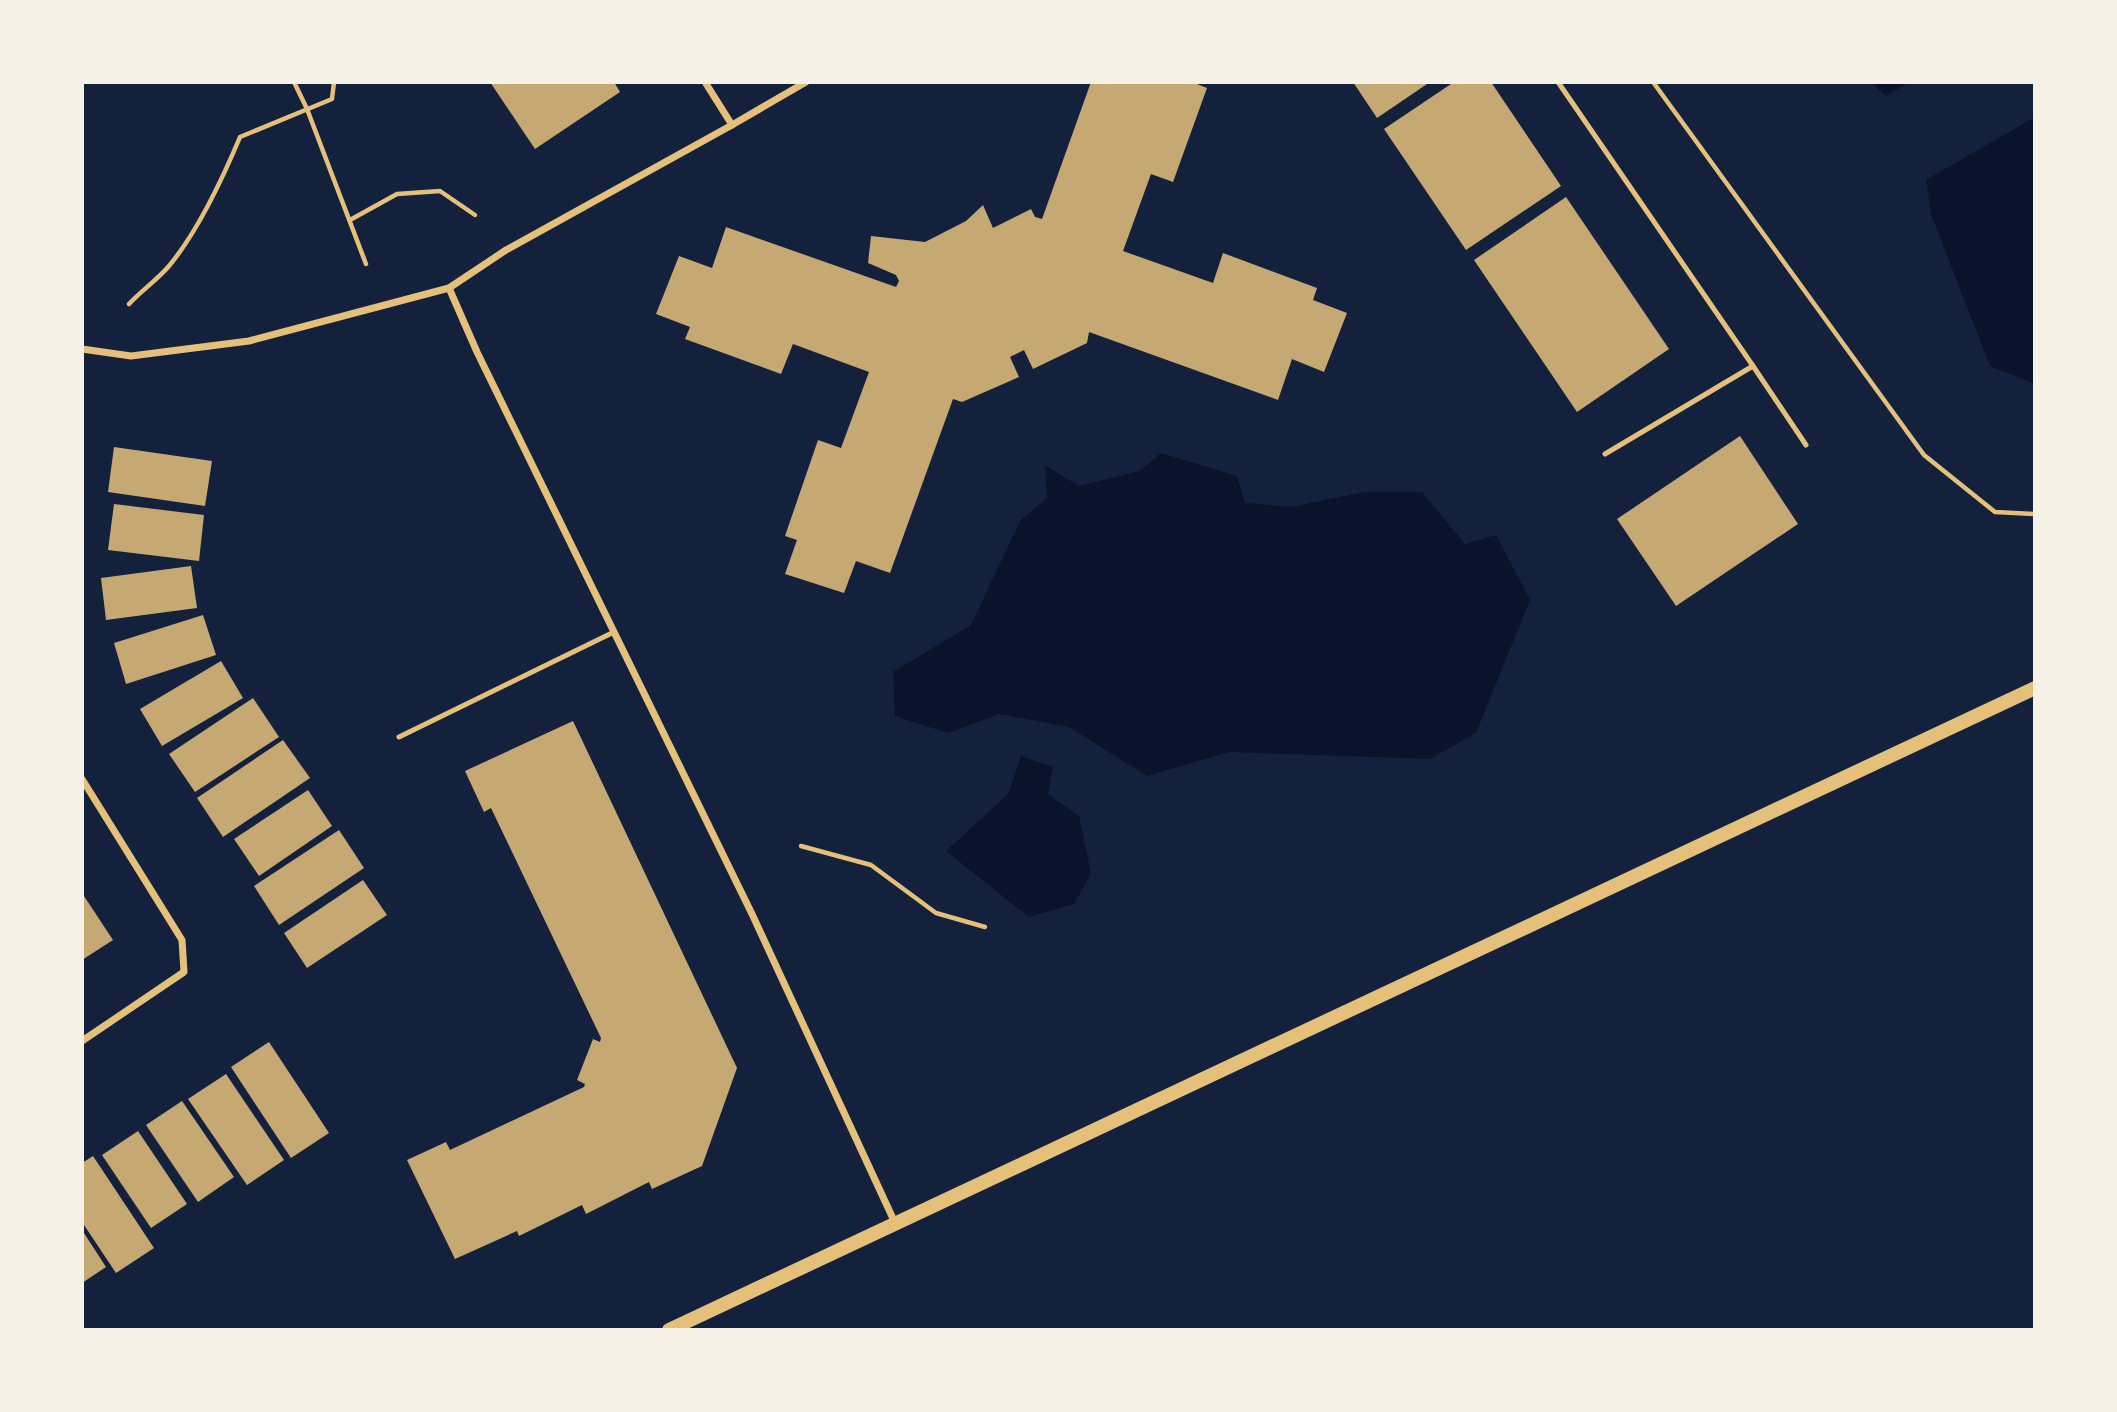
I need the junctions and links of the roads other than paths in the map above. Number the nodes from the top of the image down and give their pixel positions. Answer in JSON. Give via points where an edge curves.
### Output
{"nodes":[{"id":1,"x":705,"y":82,"type":"edge"},
{"id":2,"x":806,"y":82,"type":"edge"},
{"id":3,"x":1558,"y":82,"type":"edge"},
{"id":4,"x":732,"y":125,"type":"junction"},
{"id":5,"x":449,"y":288,"type":"junction"},
{"id":6,"x":82,"y":349,"type":"edge"},
{"id":7,"x":1753,"y":366,"type":"junction"},
{"id":8,"x":1806,"y":445,"type":"dead end"},
{"id":9,"x":1605,"y":454,"type":"dead end"},
{"id":10,"x":614,"y":632,"type":"junction"},
{"id":11,"x":2035,"y":688,"type":"edge"},
{"id":12,"x":399,"y":737,"type":"dead end"},
{"id":13,"x":82,"y":779,"type":"edge"},
{"id":14,"x":82,"y":1041,"type":"edge"},
{"id":15,"x":896,"y":1225,"type":"junction"},
{"id":16,"x":669,"y":1330,"type":"edge"}],
"edges":[{"from":1,"to":4,"type":"street"},
{"from":2,"to":4,"type":"street"},
{"from":3,"to":7,"type":"lane"},
{"from":4,"to":5,"type":"street","via":[[506,250]]},
{"from":5,"to":6,"type":"street","via":[[249,341],[131,356]]},
{"from":5,"to":10,"type":"street"},
{"from":7,"to":8,"type":"lane"},
{"from":7,"to":9,"type":"lane"},
{"from":10,"to":12,"type":"lane"},
{"from":10,"to":15,"type":"street","via":[[752,914]]},
{"from":11,"to":15,"type":"main road"},
{"from":13,"to":14,"type":"street","via":[[182,940],[184,972]]},
{"from":15,"to":16,"type":"main road"}]}
